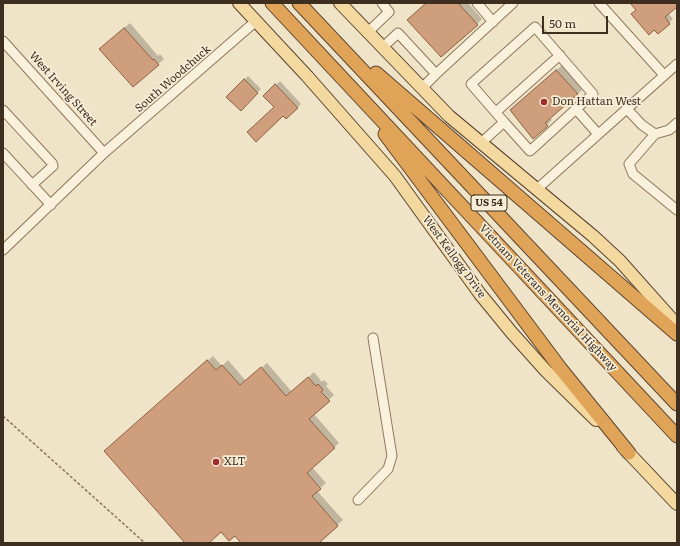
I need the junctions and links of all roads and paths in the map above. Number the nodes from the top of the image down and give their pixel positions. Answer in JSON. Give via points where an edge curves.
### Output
{"nodes":[{"id":1,"x":240,"y":3,"type":"edge"},
{"id":2,"x":272,"y":3,"type":"edge"},
{"id":3,"x":299,"y":3,"type":"edge"},
{"id":4,"x":340,"y":3,"type":"edge"},
{"id":5,"x":382,"y":3,"type":"edge"},
{"id":6,"x":477,"y":3,"type":"edge"},
{"id":7,"x":513,"y":3,"type":"edge"},
{"id":8,"x":599,"y":3,"type":"edge"},
{"id":9,"x":256,"y":22,"type":"junction"},
{"id":10,"x":493,"y":22,"type":"junction"},
{"id":11,"x":367,"y":33,"type":"junction"},
{"id":12,"x":3,"y":41,"type":"edge"},
{"id":13,"x":382,"y":48,"type":"junction"},
{"id":14,"x":560,"y":55,"type":"junction"},
{"id":15,"x":677,"y":64,"type":"edge"},
{"id":16,"x":436,"y":74,"type":"junction"},
{"id":17,"x":664,"y":76,"type":"junction"},
{"id":18,"x":351,"y":88,"type":"junction"},
{"id":19,"x":422,"y":88,"type":"junction"},
{"id":20,"x":576,"y":109,"type":"junction"},
{"id":21,"x":627,"y":109,"type":"junction"},
{"id":22,"x":3,"y":110,"type":"edge"},
{"id":23,"x":496,"y":112,"type":"junction"},
{"id":24,"x":504,"y":122,"type":"junction"},
{"id":25,"x":677,"y":123,"type":"edge"},
{"id":26,"x":598,"y":134,"type":"junction"},
{"id":27,"x":656,"y":134,"type":"junction"},
{"id":28,"x":481,"y":143,"type":"junction"},
{"id":29,"x":3,"y":153,"type":"edge"},
{"id":30,"x":104,"y":153,"type":"junction"},
{"id":31,"x":32,"y":185,"type":"junction"},
{"id":32,"x":537,"y":189,"type":"junction"},
{"id":33,"x":51,"y":204,"type":"junction"},
{"id":34,"x":677,"y":210,"type":"edge"},
{"id":35,"x":3,"y":250,"type":"edge"},
{"id":36,"x":677,"y":325,"type":"edge"},
{"id":37,"x":677,"y":334,"type":"edge"},
{"id":38,"x":373,"y":338,"type":"dead end"},
{"id":39,"x":677,"y":404,"type":"edge"},
{"id":40,"x":3,"y":416,"type":"edge"},
{"id":41,"x":677,"y":436,"type":"edge"},
{"id":42,"x":629,"y":453,"type":"junction"},
{"id":43,"x":358,"y":500,"type":"dead end"},
{"id":44,"x":677,"y":504,"type":"edge"},
{"id":45,"x":145,"y":543,"type":"edge"}],
"edges":[{"from":1,"to":9,"type":"main road","name":"West Kellogg Drive"},
{"from":2,"to":18,"type":"highway","name":"Vietnam Veterans Memorial Highway","number":"US 54"},
{"from":3,"to":37,"type":"highway","via":[[421,113]]},
{"from":3,"to":39,"type":"highway","name":"Vietnam Veterans Memorial Highway","number":"US 54"},
{"from":4,"to":11,"type":"main road"},
{"from":5,"to":11,"type":"street","via":[[389,12]]},
{"from":6,"to":10,"type":"street"},
{"from":7,"to":10,"type":"street"},
{"from":8,"to":17,"type":"street"},
{"from":9,"to":30,"type":"street","name":"South Woodchuck"},
{"from":9,"to":42,"type":"main road","name":"West Kellogg Drive","via":[[395,176],[480,294],[512,333],[546,371]]},
{"from":10,"to":16,"type":"street"},
{"from":11,"to":13,"type":"main road"},
{"from":12,"to":30,"type":"street","name":"West Irving Street"},
{"from":13,"to":16,"type":"street","via":[[398,33]]},
{"from":13,"to":19,"type":"main road"},
{"from":14,"to":20,"type":"street","via":[[593,94]]},
{"from":14,"to":23,"type":"street"},
{"from":14,"to":23,"type":"street","via":[[535,28],[471,84]]},
{"from":15,"to":17,"type":"street"},
{"from":16,"to":19,"type":"street"},
{"from":17,"to":21,"type":"street"},
{"from":18,"to":41,"type":"highway","name":"Vietnam Veterans Memorial Highway","number":"US 54"},
{"from":18,"to":42,"type":"highway","via":[[560,368]]},
{"from":19,"to":28,"type":"main road","via":[[449,116]]},
{"from":20,"to":24,"type":"street","via":[[530,151]]},
{"from":20,"to":26,"type":"street"},
{"from":21,"to":26,"type":"street"},
{"from":21,"to":27,"type":"street","via":[[642,125]]},
{"from":22,"to":31,"type":"street","via":[[52,164]]},
{"from":23,"to":24,"type":"street"},
{"from":24,"to":28,"type":"street"},
{"from":25,"to":27,"type":"street","via":[[669,130]]},
{"from":26,"to":32,"type":"street"},
{"from":27,"to":34,"type":"street","via":[[629,164],[633,174]]},
{"from":28,"to":32,"type":"main road"},
{"from":29,"to":31,"type":"street"},
{"from":30,"to":33,"type":"street","name":"South Woodchuck"},
{"from":31,"to":33,"type":"street"},
{"from":32,"to":36,"type":"main road","via":[[620,262]]},
{"from":33,"to":35,"type":"street","name":"South Woodchuck"},
{"from":38,"to":43,"type":"street","via":[[392,456],[388,469]]},
{"from":40,"to":45,"type":"path"},
{"from":42,"to":44,"type":"main road","name":"West Kellogg Drive"}]}
